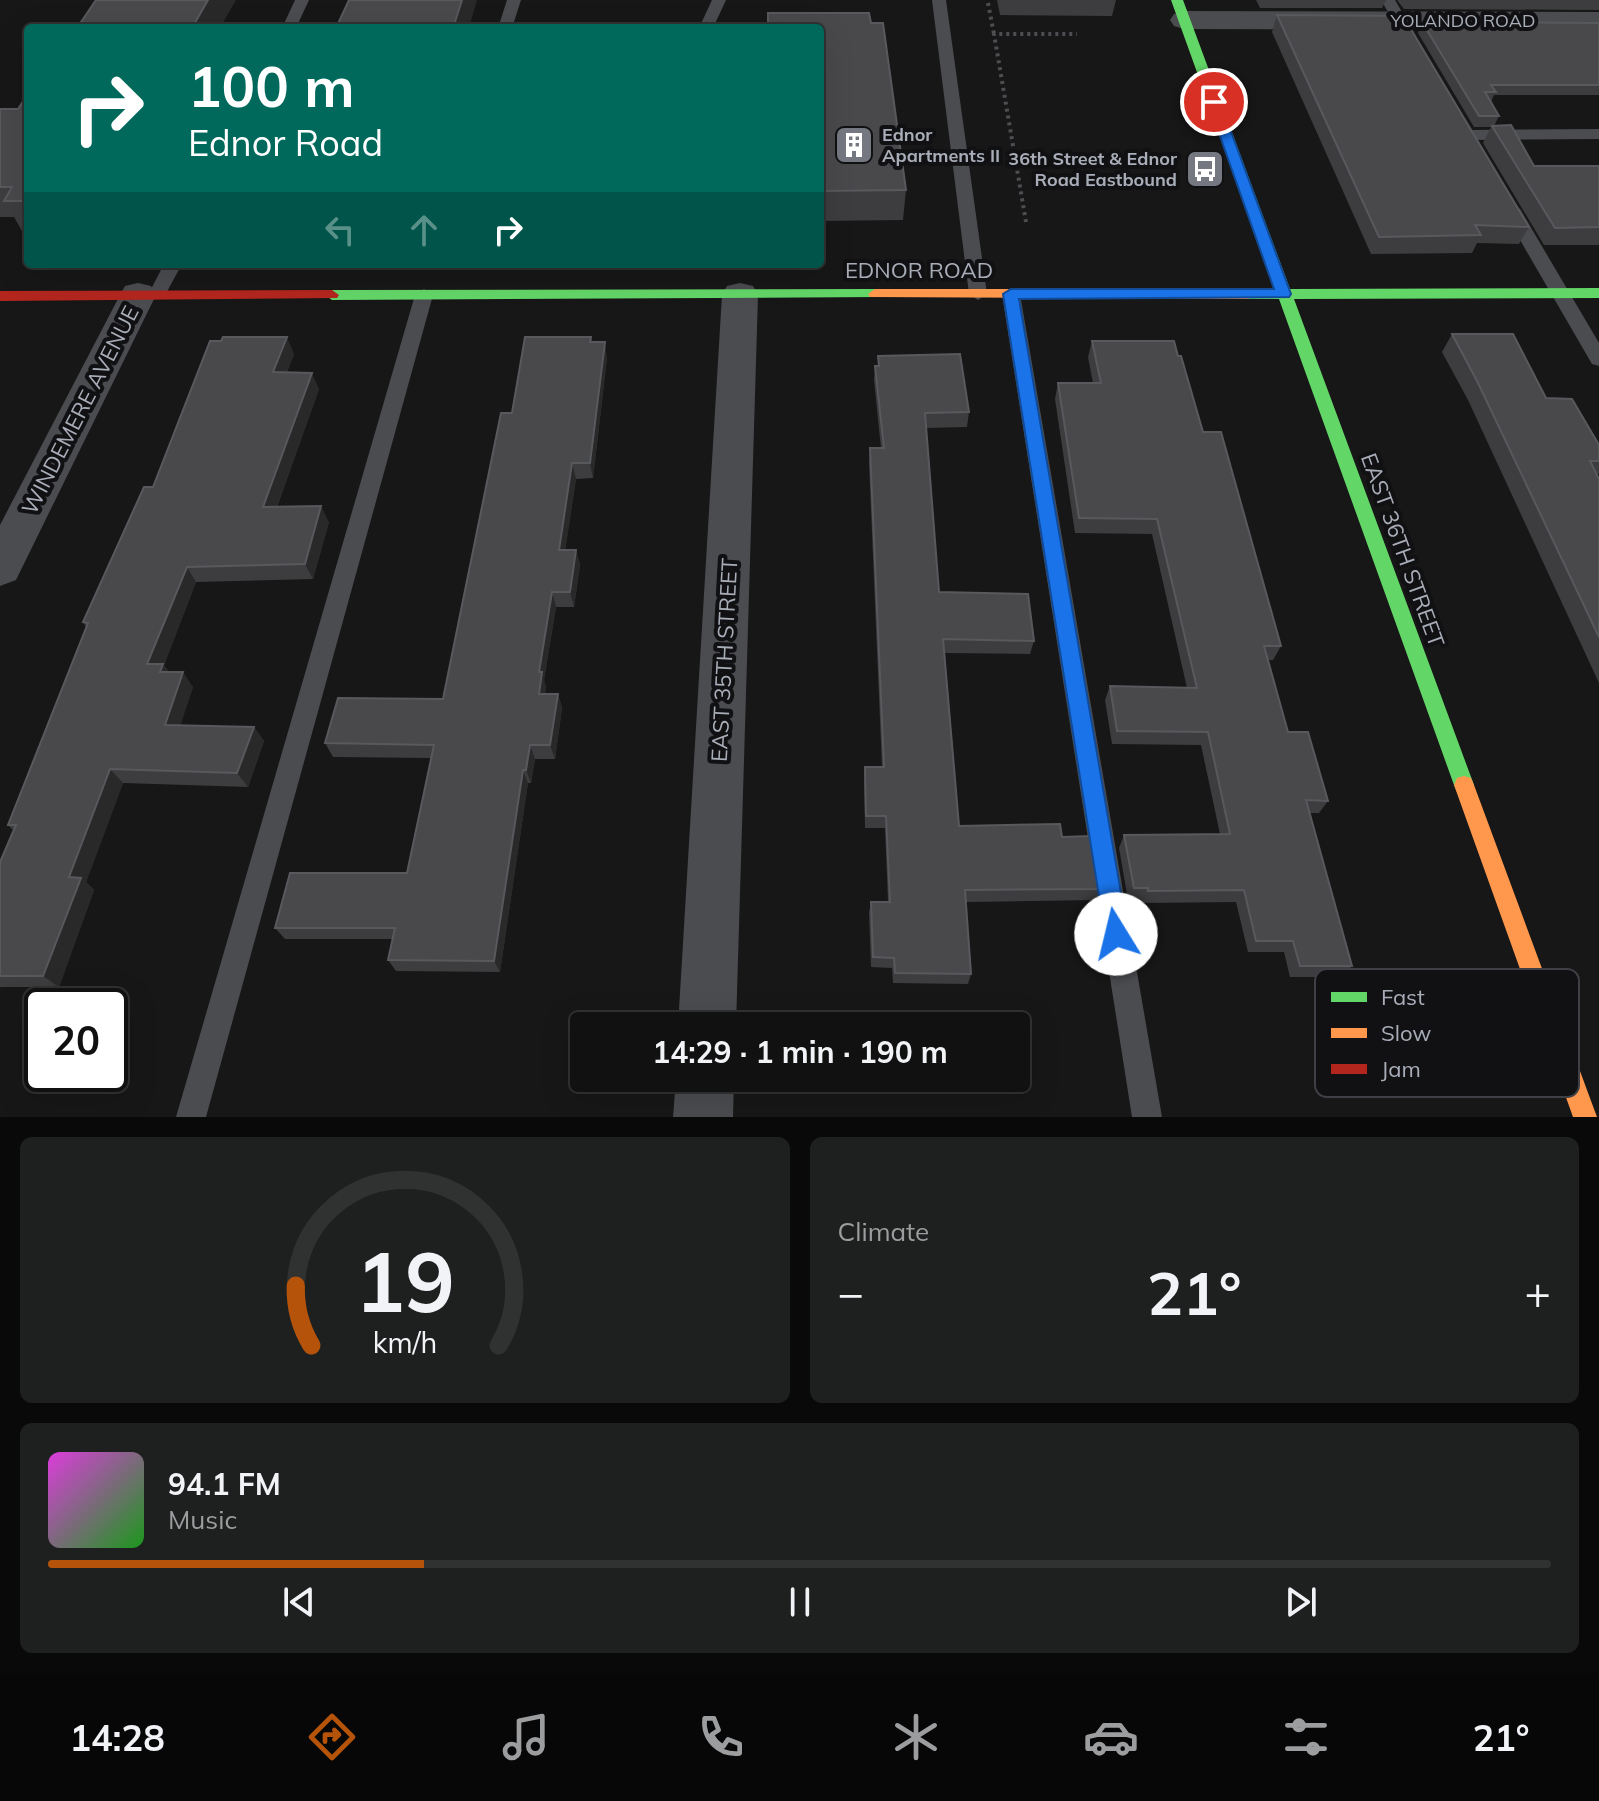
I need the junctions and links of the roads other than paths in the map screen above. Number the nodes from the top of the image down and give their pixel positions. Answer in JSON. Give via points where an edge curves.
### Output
{"nodes":[{"id":1,"x":302,"y":0,"type":"edge"},
{"id":2,"x":514,"y":0,"type":"edge"},
{"id":3,"x":719,"y":0,"type":"edge"},
{"id":4,"x":939,"y":0,"type":"edge"},
{"id":5,"x":1180,"y":10,"type":"edge"},
{"id":6,"x":1394,"y":11,"type":"edge"},
{"id":7,"x":1599,"y":21,"type":"edge"},
{"id":8,"x":291,"y":24,"type":"edge"},
{"id":9,"x":506,"y":24,"type":"edge"},
{"id":10,"x":708,"y":24,"type":"edge"},
{"id":11,"x":1423,"y":59,"type":"edge"},
{"id":12,"x":1599,"y":134,"type":"edge"},
{"id":13,"x":1467,"y":135,"type":"edge"},
{"id":14,"x":1498,"y":187,"type":"edge"},
{"id":15,"x":170,"y":268,"type":"edge"},
{"id":16,"x":1560,"y":293,"type":"junction"},
{"id":17,"x":1599,"y":293,"type":"edge"},
{"id":18,"x":978,"y":294,"type":"junction"},
{"id":19,"x":1011,"y":294,"type":"junction"},
{"id":20,"x":1284,"y":294,"type":"junction"},
{"id":21,"x":147,"y":295,"type":"junction"},
{"id":22,"x":424,"y":295,"type":"junction"},
{"id":23,"x":740,"y":295,"type":"junction"},
{"id":24,"x":0,"y":296,"type":"edge"},
{"id":25,"x":1599,"y":359,"type":"edge"},
{"id":26,"x":0,"y":568,"type":"edge"},
{"id":27,"x":1531,"y":969,"type":"edge"},
{"id":28,"x":708,"y":1012,"type":"edge"},
{"id":29,"x":704,"y":1092,"type":"edge"},
{"id":30,"x":1578,"y":1097,"type":"edge"},
{"id":31,"x":191,"y":1117,"type":"edge"},
{"id":32,"x":703,"y":1117,"type":"edge"},
{"id":33,"x":1147,"y":1117,"type":"edge"},
{"id":34,"x":1585,"y":1117,"type":"edge"}],
"edges":[{"from":1,"to":8,"type":"lane"},
{"from":2,"to":9,"type":"lane"},
{"from":3,"to":10,"type":"lane"},
{"from":4,"to":18,"type":"lane"},
{"from":5,"to":6,"type":"street","name":"YOLANDO ROAD"},
{"from":5,"to":20,"type":"street","name":"EAST 36TH STREET"},
{"from":6,"to":7,"type":"street","name":"YOLANDO ROAD"},
{"from":6,"to":11,"type":"lane"},
{"from":12,"to":13,"type":"lane"},
{"from":14,"to":16,"type":"lane"},
{"from":15,"to":21,"type":"lane"},
{"from":16,"to":17,"type":"street","name":"EDNOR ROAD"},
{"from":16,"to":20,"type":"street","name":"EDNOR ROAD"},
{"from":16,"to":25,"type":"lane"},
{"from":18,"to":19,"type":"street","name":"EDNOR ROAD"},
{"from":18,"to":23,"type":"street","name":"EDNOR ROAD"},
{"from":19,"to":20,"type":"street","name":"EDNOR ROAD"},
{"from":19,"to":33,"type":"lane"},
{"from":20,"to":27,"type":"street","name":"EAST 36TH STREET"},
{"from":21,"to":22,"type":"street","name":"EDNOR ROAD"},
{"from":21,"to":24,"type":"street","name":"EDNOR ROAD"},
{"from":21,"to":26,"type":"street","name":"WINDEMERE AVENUE"},
{"from":22,"to":23,"type":"street","name":"EDNOR ROAD"},
{"from":22,"to":31,"type":"lane"},
{"from":23,"to":28,"type":"street","name":"EAST 35TH STREET"},
{"from":29,"to":32,"type":"street"},
{"from":30,"to":34,"type":"street","name":"EAST 36TH STREET"}]}
